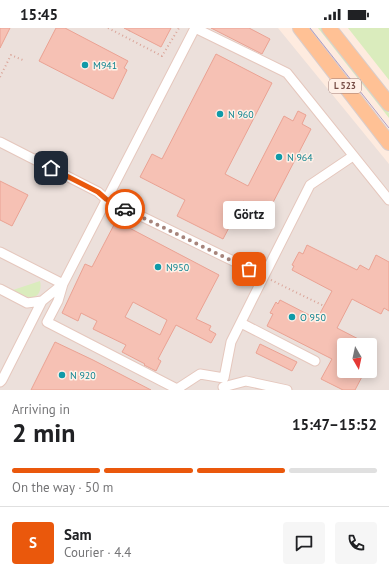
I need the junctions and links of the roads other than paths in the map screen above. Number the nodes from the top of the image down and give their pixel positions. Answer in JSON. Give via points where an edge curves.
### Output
{"nodes":[{"id":1,"x":300,"y":28,"type":"edge"},
{"id":2,"x":329,"y":28,"type":"edge"},
{"id":3,"x":389,"y":104,"type":"edge"},
{"id":4,"x":0,"y":142,"type":"edge"},
{"id":5,"x":389,"y":143,"type":"edge"},
{"id":6,"x":353,"y":156,"type":"junction"},
{"id":7,"x":106,"y":199,"type":"junction"},
{"id":8,"x":389,"y":200,"type":"edge"},
{"id":9,"x":0,"y":252,"type":"edge"},
{"id":10,"x":264,"y":276,"type":"junction"},
{"id":11,"x":63,"y":284,"type":"junction"},
{"id":12,"x":0,"y":289,"type":"edge"},
{"id":13,"x":42,"y":301,"type":"junction"},
{"id":14,"x":241,"y":323,"type":"junction"},
{"id":15,"x":315,"y":360,"type":"dead end"},
{"id":16,"x":0,"y":382,"type":"edge"},
{"id":17,"x":223,"y":385,"type":"edge"},
{"id":18,"x":287,"y":390,"type":"edge"}],
"edges":[{"from":1,"to":5,"type":"main road","number":"L 523"},
{"from":2,"to":3,"type":"main road","number":"L 523"},
{"from":4,"to":7,"type":"street","via":[[98,192]]},
{"from":6,"to":7,"type":"street","via":[[287,73],[195,28]]},
{"from":6,"to":8,"type":"street"},
{"from":6,"to":10,"type":"street","via":[[310,185]]},
{"from":7,"to":10,"type":"street"},
{"from":7,"to":11,"type":"street"},
{"from":9,"to":11,"type":"street"},
{"from":10,"to":14,"type":"street"},
{"from":11,"to":13,"type":"street"},
{"from":11,"to":17,"type":"street","via":[[47,322],[178,389],[200,374]]},
{"from":12,"to":13,"type":"street","via":[[27,303]]},
{"from":13,"to":16,"type":"street"},
{"from":14,"to":15,"type":"street"},
{"from":14,"to":17,"type":"street","via":[[231,342]]},
{"from":17,"to":18,"type":"street","via":[[246,381]]}]}
